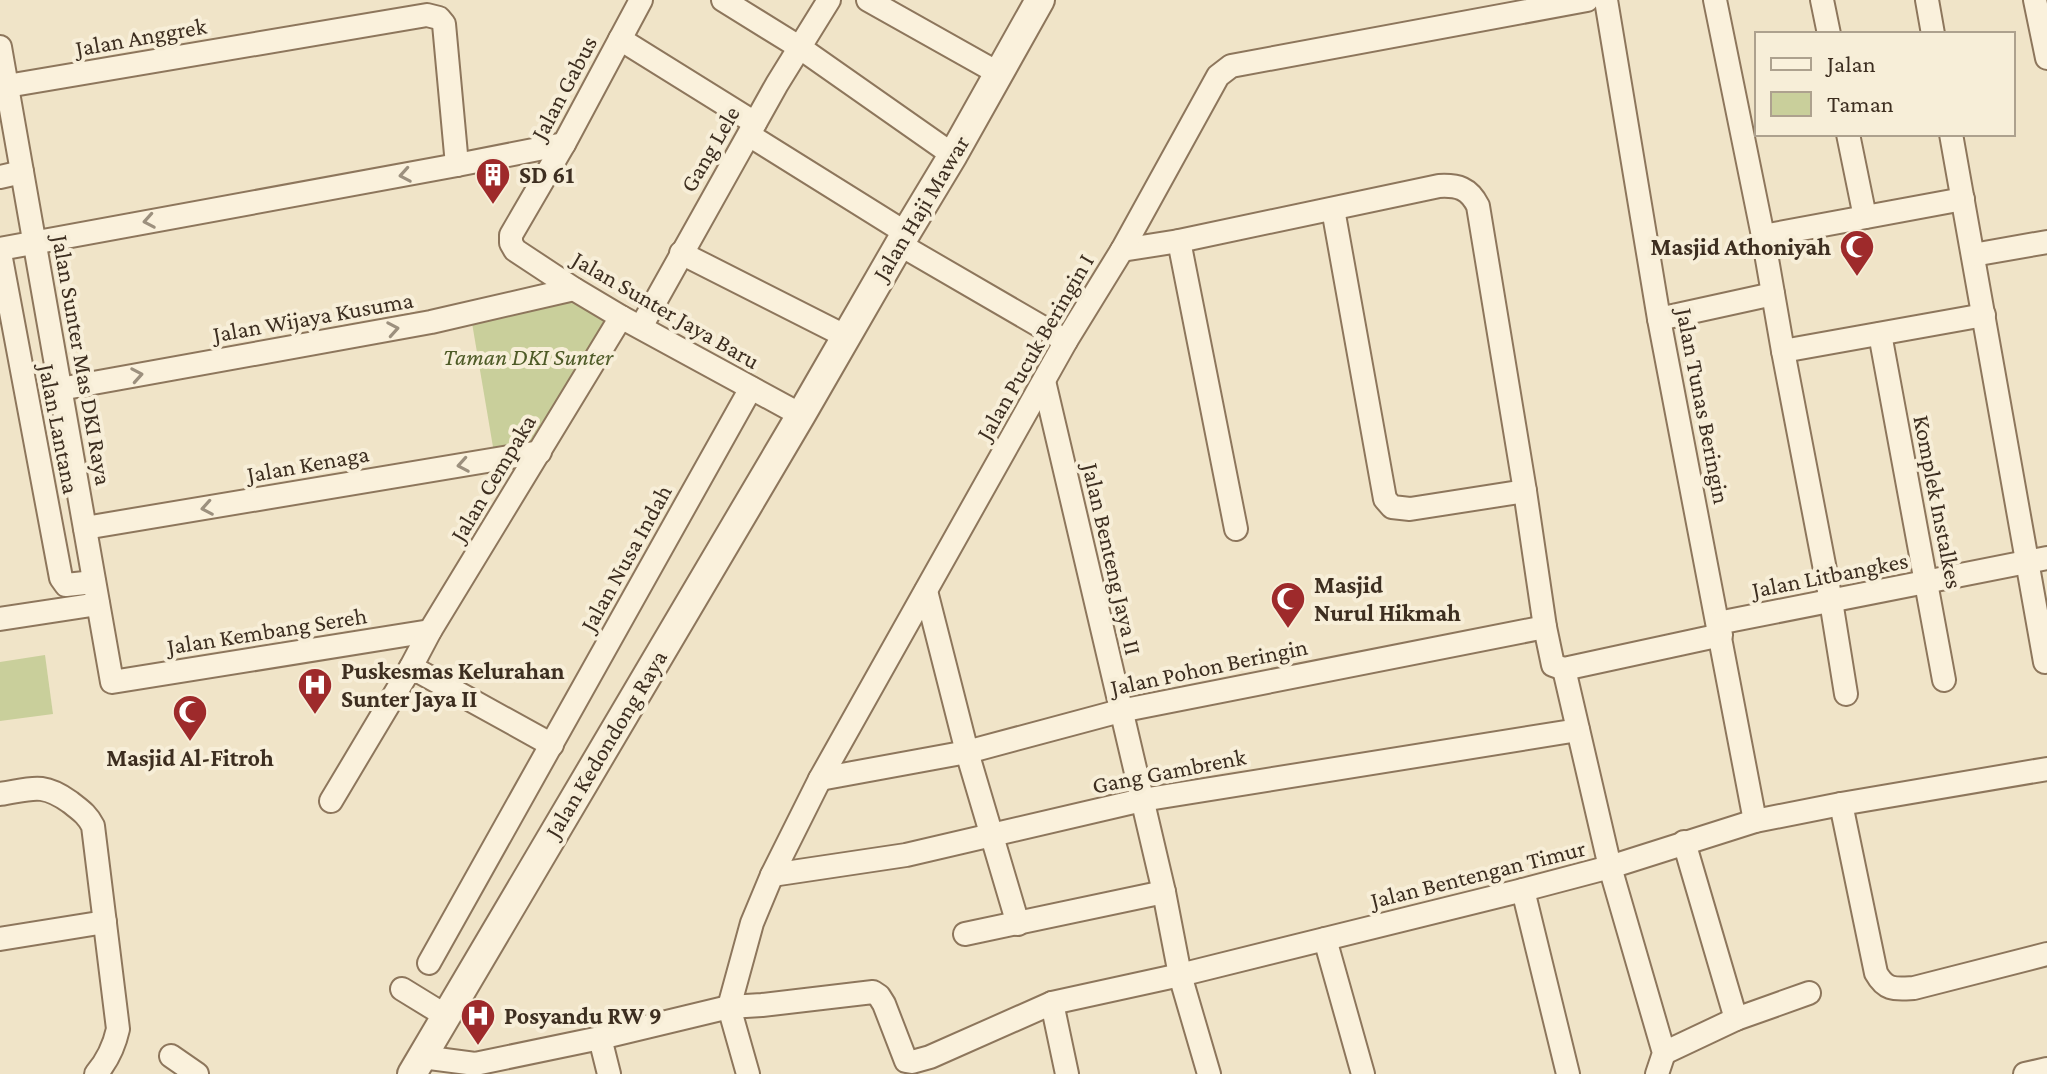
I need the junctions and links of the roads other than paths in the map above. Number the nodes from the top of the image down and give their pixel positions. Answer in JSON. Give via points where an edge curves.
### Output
{"nodes":[{"id":1,"x":641,"y":0,"type":"edge"},
{"id":2,"x":723,"y":0,"type":"edge"},
{"id":3,"x":829,"y":0,"type":"edge"},
{"id":4,"x":868,"y":0,"type":"edge"},
{"id":5,"x":1040,"y":0,"type":"edge"},
{"id":6,"x":1587,"y":0,"type":"edge"},
{"id":7,"x":1606,"y":0,"type":"edge"},
{"id":8,"x":1715,"y":0,"type":"edge"},
{"id":9,"x":1822,"y":0,"type":"edge"},
{"id":10,"x":1927,"y":0,"type":"edge"},
{"id":11,"x":2035,"y":0,"type":"edge"},
{"id":12,"x":426,"y":8,"type":"edge"},
{"id":13,"x":1829,"y":32,"type":"edge"},
{"id":14,"x":1933,"y":32,"type":"edge"},
{"id":15,"x":620,"y":39,"type":"junction"},
{"id":16,"x":0,"y":47,"type":"edge"},
{"id":17,"x":799,"y":47,"type":"junction"},
{"id":18,"x":2046,"y":48,"type":"edge"},
{"id":19,"x":998,"y":73,"type":"junction"},
{"id":20,"x":7,"y":86,"type":"junction"},
{"id":21,"x":752,"y":129,"type":"junction"},
{"id":22,"x":1848,"y":136,"type":"edge"},
{"id":23,"x":1951,"y":136,"type":"edge"},
{"id":24,"x":564,"y":144,"type":"junction"},
{"id":25,"x":953,"y":155,"type":"junction"},
{"id":26,"x":457,"y":165,"type":"junction"},
{"id":27,"x":11,"y":174,"type":"edge"},
{"id":28,"x":1963,"y":199,"type":"junction"},
{"id":29,"x":1333,"y":209,"type":"junction"},
{"id":30,"x":1865,"y":217,"type":"junction"},
{"id":31,"x":1763,"y":236,"type":"junction"},
{"id":32,"x":902,"y":239,"type":"junction"},
{"id":33,"x":1179,"y":241,"type":"junction"},
{"id":34,"x":34,"y":242,"type":"junction"},
{"id":35,"x":2047,"y":242,"type":"edge"},
{"id":36,"x":511,"y":243,"type":"joint"},
{"id":37,"x":1122,"y":250,"type":"junction"},
{"id":38,"x":0,"y":251,"type":"edge"},
{"id":39,"x":681,"y":253,"type":"junction"},
{"id":40,"x":1973,"y":255,"type":"junction"},
{"id":41,"x":574,"y":289,"type":"junction"},
{"id":42,"x":1773,"y":294,"type":"junction"},
{"id":43,"x":1984,"y":315,"type":"junction"},
{"id":44,"x":1659,"y":319,"type":"junction"},
{"id":45,"x":631,"y":322,"type":"junction"},
{"id":46,"x":1880,"y":334,"type":"junction"},
{"id":47,"x":845,"y":336,"type":"junction"},
{"id":48,"x":1066,"y":341,"type":"junction"},
{"id":49,"x":1783,"y":351,"type":"junction"},
{"id":50,"x":1044,"y":381,"type":"junction"},
{"id":51,"x":751,"y":388,"type":"junction"},
{"id":52,"x":60,"y":389,"type":"junction"},
{"id":53,"x":801,"y":415,"type":"junction"},
{"id":54,"x":540,"y":452,"type":"junction"},
{"id":55,"x":1525,"y":491,"type":"junction"},
{"id":56,"x":85,"y":528,"type":"junction"},
{"id":57,"x":1236,"y":529,"type":"dead end"},
{"id":58,"x":2037,"y":560,"type":"edge"},
{"id":59,"x":1927,"y":582,"type":"junction"},
{"id":60,"x":926,"y":591,"type":"junction"},
{"id":61,"x":96,"y":593,"type":"junction"},
{"id":62,"x":1831,"y":601,"type":"junction"},
{"id":63,"x":0,"y":619,"type":"edge"},
{"id":64,"x":1545,"y":627,"type":"junction"},
{"id":65,"x":1719,"y":629,"type":"junction"},
{"id":66,"x":430,"y":631,"type":"junction"},
{"id":67,"x":2045,"y":662,"type":"dead end"},
{"id":68,"x":411,"y":667,"type":"junction"},
{"id":69,"x":1564,"y":669,"type":"junction"},
{"id":70,"x":1944,"y":680,"type":"dead end"},
{"id":71,"x":112,"y":682,"type":"joint"},
{"id":72,"x":1846,"y":694,"type":"dead end"},
{"id":73,"x":1120,"y":711,"type":"junction"},
{"id":74,"x":1578,"y":730,"type":"junction"},
{"id":75,"x":552,"y":745,"type":"junction"},
{"id":76,"x":967,"y":752,"type":"junction"},
{"id":77,"x":2047,"y":769,"type":"edge"},
{"id":78,"x":820,"y":779,"type":"junction"},
{"id":79,"x":0,"y":794,"type":"edge"},
{"id":80,"x":1142,"y":800,"type":"junction"},
{"id":81,"x":331,"y":801,"type":"dead end"},
{"id":82,"x":1841,"y":804,"type":"junction"},
{"id":83,"x":1755,"y":821,"type":"junction"},
{"id":84,"x":992,"y":835,"type":"junction"},
{"id":85,"x":1684,"y":842,"type":"junction"},
{"id":86,"x":1610,"y":867,"type":"junction"},
{"id":87,"x":772,"y":875,"type":"junction"},
{"id":88,"x":1523,"y":890,"type":"junction"},
{"id":89,"x":1164,"y":892,"type":"junction"},
{"id":90,"x":105,"y":922,"type":"junction"},
{"id":91,"x":1018,"y":924,"type":"junction"},
{"id":92,"x":965,"y":934,"type":"dead end"},
{"id":93,"x":0,"y":939,"type":"edge"},
{"id":94,"x":1325,"y":939,"type":"junction"},
{"id":95,"x":2047,"y":954,"type":"edge"},
{"id":96,"x":429,"y":963,"type":"dead end"},
{"id":97,"x":1180,"y":975,"type":"junction"},
{"id":98,"x":402,"y":989,"type":"dead end"},
{"id":99,"x":1809,"y":993,"type":"dead end"},
{"id":100,"x":731,"y":996,"type":"junction"},
{"id":101,"x":1052,"y":1003,"type":"junction"},
{"id":102,"x":446,"y":1016,"type":"junction"},
{"id":103,"x":1736,"y":1019,"type":"junction"},
{"id":104,"x":600,"y":1038,"type":"junction"},
{"id":105,"x":171,"y":1056,"type":"dead end"},
{"id":106,"x":1660,"y":1064,"type":"edge"},
{"id":107,"x":417,"y":1066,"type":"edge"},
{"id":108,"x":932,"y":1066,"type":"edge"},
{"id":109,"x":476,"y":1069,"type":"edge"},
{"id":110,"x":2047,"y":1069,"type":"edge"},
{"id":111,"x":96,"y":1074,"type":"edge"},
{"id":112,"x":197,"y":1074,"type":"edge"},
{"id":113,"x":609,"y":1074,"type":"edge"},
{"id":114,"x":748,"y":1074,"type":"edge"},
{"id":115,"x":1067,"y":1074,"type":"edge"},
{"id":116,"x":1209,"y":1074,"type":"edge"},
{"id":117,"x":1363,"y":1074,"type":"edge"},
{"id":118,"x":1568,"y":1074,"type":"edge"},
{"id":119,"x":2025,"y":1074,"type":"edge"}],
"edges":[{"from":1,"to":15,"type":"street","name":"Jalan Gabus"},
{"from":2,"to":17,"type":"street"},
{"from":3,"to":17,"type":"street","name":"Gang Lele"},
{"from":4,"to":19,"type":"street"},
{"from":5,"to":19,"type":"street","name":"Jalan Haji Mawar"},
{"from":6,"to":37,"type":"street","name":"Jalan Pucuk Beringin I","via":[[1231,66],[1218,76]]},
{"from":7,"to":44,"type":"street","name":"Jalan Tunas Beringin"},
{"from":8,"to":31,"type":"street"},
{"from":9,"to":13,"type":"street"},
{"from":10,"to":14,"type":"street"},
{"from":11,"to":18,"type":"street"},
{"from":12,"to":20,"type":"street","name":"Jalan Anggrek"},
{"from":12,"to":26,"type":"street","via":[[444,24]]},
{"from":15,"to":21,"type":"street"},
{"from":15,"to":24,"type":"street","name":"Jalan Gabus"},
{"from":16,"to":20,"type":"street","name":"Jalan Sunter Mas DKI Raya"},
{"from":17,"to":21,"type":"street","name":"Gang Lele"},
{"from":17,"to":25,"type":"street"},
{"from":19,"to":25,"type":"street","name":"Jalan Haji Mawar"},
{"from":20,"to":27,"type":"street","name":"Jalan Sunter Mas DKI Raya"},
{"from":21,"to":32,"type":"street"},
{"from":21,"to":39,"type":"street","name":"Gang Lele"},
{"from":22,"to":30,"type":"street"},
{"from":23,"to":28,"type":"street"},
{"from":24,"to":26,"type":"street"},
{"from":24,"to":36,"type":"street","name":"Jalan Gabus"},
{"from":25,"to":32,"type":"street","name":"Jalan Haji Mawar"},
{"from":26,"to":34,"type":"street","one_way":true},
{"from":27,"to":34,"type":"street","name":"Jalan Sunter Mas DKI Raya"},
{"from":28,"to":30,"type":"street"},
{"from":28,"to":40,"type":"street"},
{"from":29,"to":33,"type":"street"},
{"from":29,"to":55,"type":"street","via":[[1385,499],[1392,507],[1410,509]]},
{"from":29,"to":55,"type":"street","via":[[1439,186],[1464,188],[1473,196]]},
{"from":30,"to":31,"type":"street"},
{"from":31,"to":42,"type":"street"},
{"from":32,"to":47,"type":"street","name":"Jalan Haji Mawar"},
{"from":32,"to":48,"type":"street"},
{"from":33,"to":37,"type":"street"},
{"from":33,"to":57,"type":"street"},
{"from":34,"to":38,"type":"street"},
{"from":34,"to":52,"type":"street","name":"Jalan Sunter Mas DKI Raya"},
{"from":35,"to":40,"type":"street"},
{"from":36,"to":41,"type":"street","name":"Jalan Sunter Jaya Baru"},
{"from":37,"to":48,"type":"street","name":"Jalan Pucuk Beringin I"},
{"from":38,"to":61,"type":"street","name":"Jalan Lantana","via":[[61,578],[66,585]]},
{"from":39,"to":45,"type":"street","name":"Gang Lele"},
{"from":39,"to":47,"type":"street"},
{"from":40,"to":43,"type":"street"},
{"from":41,"to":45,"type":"street","name":"Jalan Sunter Jaya Baru"},
{"from":52,"to":41,"type":"street","name":"Jalan Wijaya Kusuma","one_way":true,"via":[[431,322]]},
{"from":42,"to":44,"type":"street"},
{"from":42,"to":49,"type":"street"},
{"from":43,"to":46,"type":"street"},
{"from":43,"to":58,"type":"street"},
{"from":44,"to":65,"type":"street","name":"Jalan Tunas Beringin"},
{"from":45,"to":51,"type":"street","name":"Jalan Sunter Jaya Baru"},
{"from":45,"to":54,"type":"street","name":"Jalan Cempaka"},
{"from":46,"to":49,"type":"street"},
{"from":46,"to":59,"type":"street","name":"Komplek Instalkes"},
{"from":47,"to":53,"type":"street","name":"Jalan Haji Mawar"},
{"from":48,"to":50,"type":"street","name":"Jalan Pucuk Beringin I"},
{"from":49,"to":62,"type":"street"},
{"from":50,"to":60,"type":"street","name":"Jalan Pucuk Beringin I"},
{"from":50,"to":73,"type":"street","name":"Jalan Benteng Jaya II"},
{"from":51,"to":53,"type":"street","name":"Jalan Sunter Jaya Baru"},
{"from":51,"to":75,"type":"street","name":"Jalan Nusa Indah"},
{"from":52,"to":56,"type":"street","name":"Jalan Sunter Mas DKI Raya"},
{"from":53,"to":102,"type":"street","name":"Jalan Kedondong Raya"},
{"from":54,"to":56,"type":"street","name":"Jalan Kenaga","one_way":true},
{"from":54,"to":66,"type":"street","name":"Jalan Cempaka"},
{"from":55,"to":64,"type":"street"},
{"from":56,"to":61,"type":"street","name":"Jalan Sunter Mas DKI Raya"},
{"from":58,"to":59,"type":"street","name":"Jalan Litbangkes"},
{"from":58,"to":67,"type":"street"},
{"from":59,"to":62,"type":"street","name":"Jalan Litbangkes"},
{"from":59,"to":70,"type":"street","name":"Komplek Instalkes"},
{"from":60,"to":76,"type":"street"},
{"from":60,"to":78,"type":"street","name":"Jalan Pucuk Beringin I"},
{"from":61,"to":63,"type":"street"},
{"from":61,"to":71,"type":"street","name":"Jalan Sunter Mas DKI Raya"},
{"from":62,"to":65,"type":"street","name":"Jalan Litbangkes"},
{"from":62,"to":72,"type":"street"},
{"from":64,"to":69,"type":"street","via":[[1553,665]]},
{"from":64,"to":73,"type":"street","name":"Jalan Pohon Beringin"},
{"from":65,"to":69,"type":"street"},
{"from":65,"to":83,"type":"street","name":"Jalan Tunas Beringin"},
{"from":66,"to":68,"type":"street","name":"Jalan Cempaka"},
{"from":66,"to":71,"type":"street","name":"Jalan Kembang Sereh"},
{"from":68,"to":75,"type":"street"},
{"from":68,"to":81,"type":"street","name":"Jalan Cempaka"},
{"from":69,"to":74,"type":"street"},
{"from":73,"to":76,"type":"street","name":"Jalan Pohon Beringin"},
{"from":73,"to":80,"type":"street","name":"Jalan Benteng Jaya II"},
{"from":74,"to":80,"type":"street","name":"Gang Gambrenk"},
{"from":74,"to":86,"type":"street"},
{"from":75,"to":96,"type":"street","name":"Jalan Nusa Indah"},
{"from":76,"to":78,"type":"street","name":"Jalan Pohon Beringin"},
{"from":76,"to":84,"type":"street"},
{"from":77,"to":82,"type":"street","name":"Jalan Bentengan Timur"},
{"from":78,"to":87,"type":"street","name":"Jalan Pucuk Beringin I"},
{"from":79,"to":90,"type":"street","via":[[55,791],[87,814]]},
{"from":80,"to":84,"type":"street","name":"Gang Gambrenk"},
{"from":80,"to":89,"type":"street","name":"Jalan Benteng Jaya II"},
{"from":82,"to":83,"type":"street","name":"Jalan Bentengan Timur"},
{"from":82,"to":95,"type":"street","via":[[1881,983],[1914,988]]},
{"from":83,"to":85,"type":"street","name":"Jalan Bentengan Timur"},
{"from":84,"to":87,"type":"street","name":"Gang Gambrenk","via":[[906,855]]},
{"from":84,"to":91,"type":"street"},
{"from":85,"to":86,"type":"street","name":"Jalan Bentengan Timur"},
{"from":85,"to":103,"type":"street"},
{"from":86,"to":88,"type":"street","name":"Jalan Bentengan Timur"},
{"from":86,"to":106,"type":"street"},
{"from":87,"to":100,"type":"street","name":"Jalan Pucuk Beringin I"},
{"from":88,"to":94,"type":"street","name":"Jalan Bentengan Timur"},
{"from":88,"to":118,"type":"street"},
{"from":89,"to":91,"type":"street"},
{"from":89,"to":97,"type":"street","name":"Jalan Benteng Jaya II"},
{"from":90,"to":93,"type":"street"},
{"from":90,"to":111,"type":"street","via":[[118,1029],[108,1061]]},
{"from":91,"to":92,"type":"street"},
{"from":94,"to":97,"type":"street","name":"Jalan Bentengan Timur"},
{"from":94,"to":117,"type":"street"},
{"from":97,"to":101,"type":"street","name":"Jalan Bentengan Timur"},
{"from":97,"to":116,"type":"street","name":"Jalan Benteng Jaya II"},
{"from":98,"to":102,"type":"street"},
{"from":99,"to":103,"type":"street"},
{"from":100,"to":104,"type":"street"},
{"from":100,"to":108,"type":"street","via":[[777,1003],[873,992],[884,1004],[906,1061]]},
{"from":100,"to":114,"type":"street"},
{"from":101,"to":108,"type":"street","name":"Jalan Bentengan Timur"},
{"from":101,"to":115,"type":"street"},
{"from":102,"to":107,"type":"street","name":"Jalan Kedondong Raya"},
{"from":103,"to":106,"type":"street"},
{"from":104,"to":109,"type":"street"},
{"from":104,"to":113,"type":"street"},
{"from":105,"to":112,"type":"street"},
{"from":107,"to":109,"type":"street"},
{"from":110,"to":119,"type":"street"}]}
